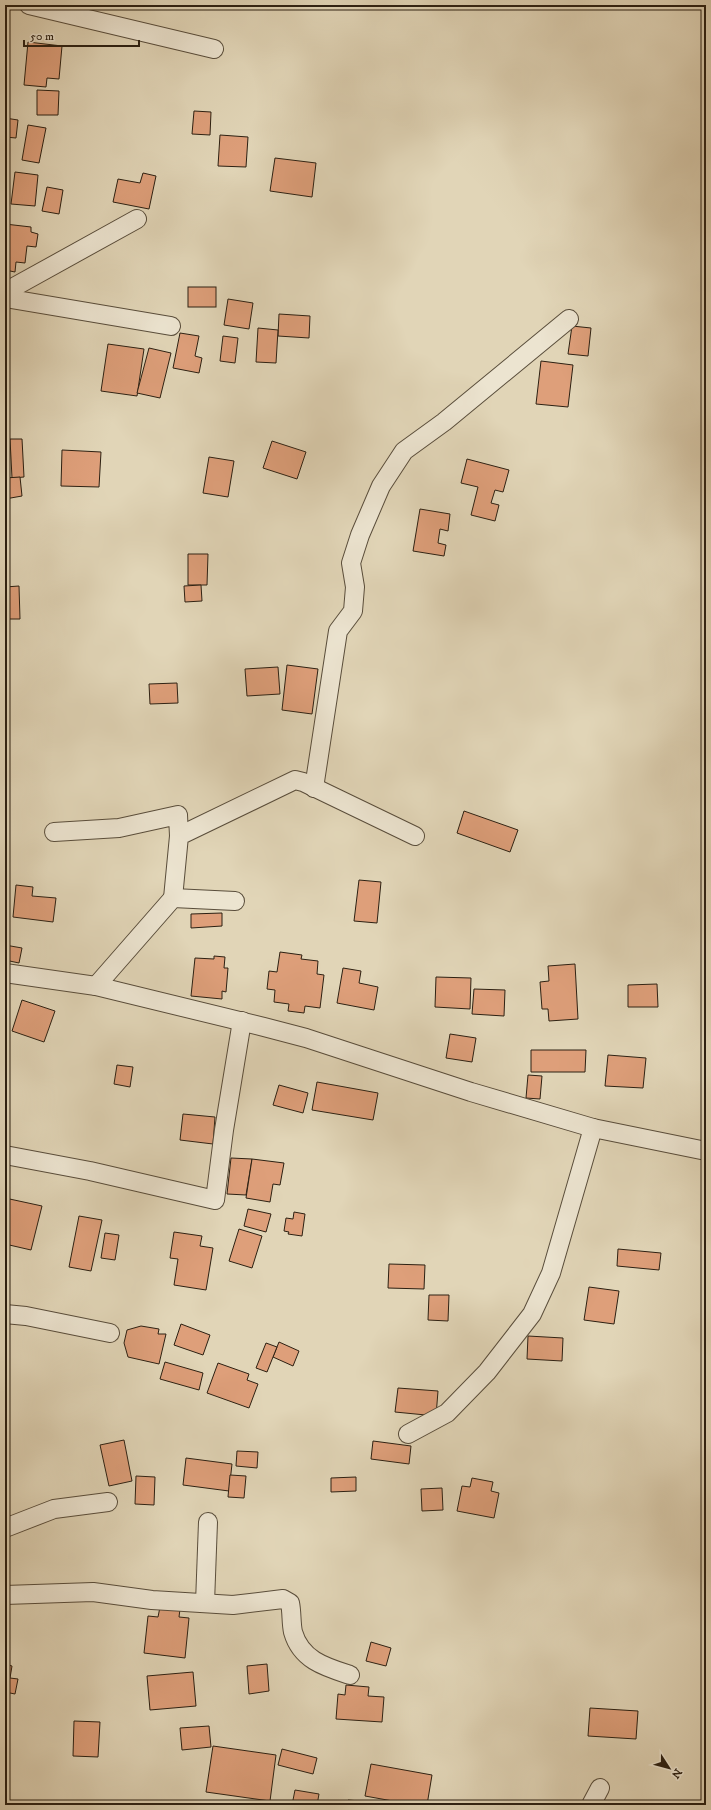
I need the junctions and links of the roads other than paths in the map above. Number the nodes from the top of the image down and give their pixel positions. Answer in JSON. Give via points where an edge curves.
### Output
{"nodes":[{"id":1,"x":29,"y":5,"type":"edge"},
{"id":2,"x":214,"y":49,"type":"dead end"},
{"id":3,"x":137,"y":219,"type":"dead end"},
{"id":4,"x":5,"y":292,"type":"edge"},
{"id":5,"x":5,"y":298,"type":"edge"},
{"id":6,"x":569,"y":319,"type":"dead end"},
{"id":7,"x":171,"y":326,"type":"dead end"},
{"id":8,"x":314,"y":788,"type":"junction"},
{"id":9,"x":54,"y":832,"type":"dead end"},
{"id":10,"x":179,"y":836,"type":"junction"},
{"id":11,"x":415,"y":836,"type":"dead end"},
{"id":12,"x":173,"y":898,"type":"junction"},
{"id":13,"x":235,"y":900,"type":"dead end"},
{"id":14,"x":5,"y":973,"type":"edge"},
{"id":15,"x":96,"y":986,"type":"junction"},
{"id":16,"x":242,"y":1022,"type":"junction"},
{"id":17,"x":593,"y":1128,"type":"junction"},
{"id":18,"x":706,"y":1151,"type":"edge"},
{"id":19,"x":5,"y":1155,"type":"edge"},
{"id":20,"x":5,"y":1314,"type":"edge"},
{"id":21,"x":110,"y":1332,"type":"dead end"},
{"id":22,"x":408,"y":1434,"type":"dead end"},
{"id":23,"x":108,"y":1502,"type":"dead end"},
{"id":24,"x":208,"y":1522,"type":"dead end"},
{"id":25,"x":5,"y":1528,"type":"edge"},
{"id":26,"x":5,"y":1595,"type":"edge"},
{"id":27,"x":205,"y":1603,"type":"junction"},
{"id":28,"x":350,"y":1675,"type":"dead end"},
{"id":29,"x":600,"y":1788,"type":"dead end"},
{"id":30,"x":591,"y":1805,"type":"edge"}],
"edges":[{"from":1,"to":2,"type":"street"},
{"from":3,"to":4,"type":"street"},
{"from":5,"to":7,"type":"street"},
{"from":6,"to":8,"type":"street","via":[[444,422],[404,451],[381,486],[360,535],[351,564],[355,587],[353,611],[338,631]]},
{"from":8,"to":10,"type":"street","via":[[295,780]]},
{"from":8,"to":11,"type":"street"},
{"from":9,"to":10,"type":"street","via":[[119,828],[178,815]]},
{"from":10,"to":12,"type":"street"},
{"from":12,"to":13,"type":"street"},
{"from":12,"to":15,"type":"street"},
{"from":14,"to":15,"type":"street"},
{"from":15,"to":16,"type":"street"},
{"from":16,"to":17,"type":"street","via":[[306,1038],[471,1092]]},
{"from":16,"to":19,"type":"street","via":[[215,1200],[90,1171]]},
{"from":17,"to":18,"type":"street"},
{"from":17,"to":22,"type":"street","via":[[551,1273],[532,1314],[487,1372],[447,1413]]},
{"from":20,"to":21,"type":"street"},
{"from":23,"to":25,"type":"street","via":[[54,1509]]},
{"from":24,"to":27,"type":"street"},
{"from":26,"to":27,"type":"street","via":[[93,1592],[152,1600]]},
{"from":27,"to":28,"type":"street","via":[[233,1605],[282,1599],[290,1604],[293,1632],[304,1652],[320,1666]]},
{"from":29,"to":30,"type":"street"}]}
